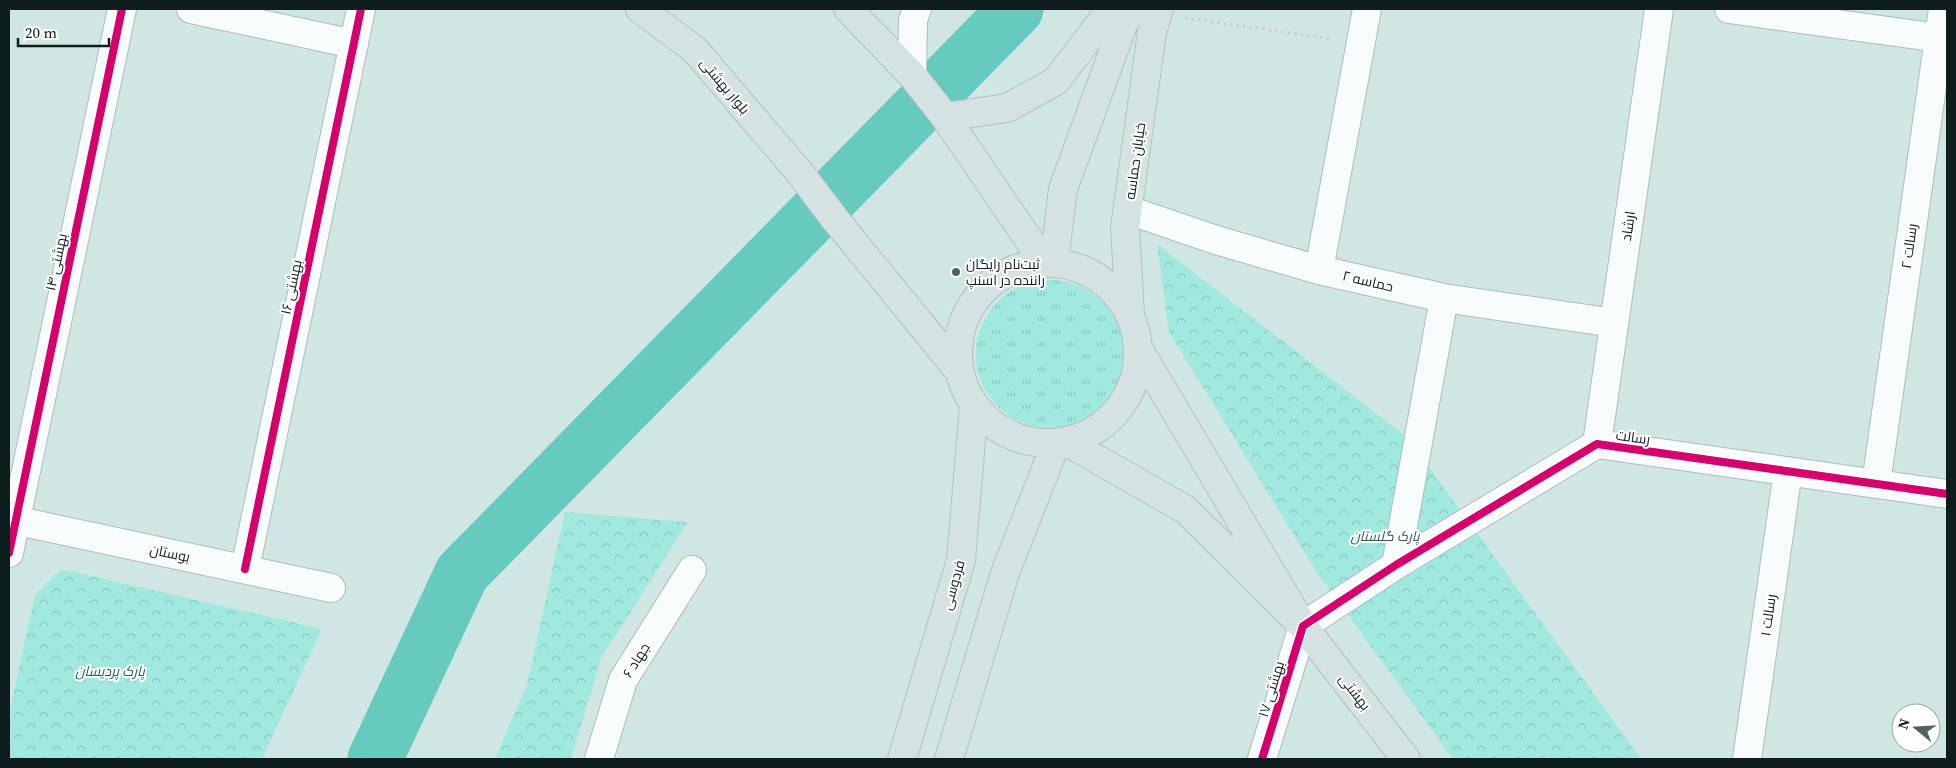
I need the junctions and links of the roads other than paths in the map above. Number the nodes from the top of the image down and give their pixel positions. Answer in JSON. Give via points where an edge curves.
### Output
{"nodes":[{"id":1,"x":122,"y":9,"type":"edge"},
{"id":2,"x":191,"y":9,"type":"edge"},
{"id":3,"x":361,"y":9,"type":"edge"},
{"id":4,"x":640,"y":9,"type":"edge"},
{"id":5,"x":848,"y":9,"type":"edge"},
{"id":6,"x":917,"y":9,"type":"edge"},
{"id":7,"x":1111,"y":9,"type":"edge"},
{"id":8,"x":1367,"y":9,"type":"edge"},
{"id":9,"x":1659,"y":9,"type":"edge"},
{"id":10,"x":1729,"y":9,"type":"edge"},
{"id":11,"x":1943,"y":9,"type":"edge"},
{"id":12,"x":1150,"y":10,"type":"edge"},
{"id":13,"x":1939,"y":38,"type":"junction"},
{"id":14,"x":354,"y":44,"type":"junction"},
{"id":15,"x":912,"y":75,"type":"junction"},
{"id":16,"x":946,"y":117,"type":"junction"},
{"id":17,"x":1128,"y":210,"type":"junction"},
{"id":18,"x":1049,"y":262,"type":"junction"},
{"id":19,"x":1319,"y":270,"type":"junction"},
{"id":20,"x":1444,"y":298,"type":"junction"},
{"id":21,"x":1130,"y":314,"type":"junction"},
{"id":22,"x":1614,"y":323,"type":"junction"},
{"id":23,"x":1138,"y":348,"type":"junction"},
{"id":24,"x":959,"y":371,"type":"junction"},
{"id":25,"x":974,"y":405,"type":"junction"},
{"id":26,"x":1061,"y":442,"type":"junction"},
{"id":27,"x":1597,"y":444,"type":"junction"},
{"id":28,"x":1788,"y":471,"type":"junction"},
{"id":29,"x":1876,"y":484,"type":"junction"},
{"id":30,"x":1947,"y":494,"type":"edge"},
{"id":31,"x":12,"y":519,"type":"edge"},
{"id":32,"x":9,"y":553,"type":"edge"},
{"id":33,"x":1396,"y":565,"type":"junction"},
{"id":34,"x":245,"y":570,"type":"junction"},
{"id":35,"x":692,"y":570,"type":"dead end"},
{"id":36,"x":331,"y":588,"type":"dead end"},
{"id":37,"x":1303,"y":626,"type":"junction"},
{"id":38,"x":599,"y":759,"type":"edge"},
{"id":39,"x":902,"y":759,"type":"edge"},
{"id":40,"x":949,"y":759,"type":"edge"},
{"id":41,"x":1262,"y":759,"type":"edge"},
{"id":42,"x":1406,"y":759,"type":"edge"},
{"id":43,"x":1747,"y":759,"type":"edge"}],
"edges":[{"from":1,"to":31,"type":"street","name":"بهشتی ۱۴"},
{"from":2,"to":14,"type":"street"},
{"from":3,"to":14,"type":"street","name":"بهشتی ۱۶"},
{"from":4,"to":24,"type":"main road","name":"بلوار بهشتی","via":[[695,50]]},
{"from":5,"to":15,"type":"main road"},
{"from":6,"to":15,"type":"street","via":[[913,20]]},
{"from":7,"to":16,"type":"main road","via":[[1056,81],[1007,108]]},
{"from":8,"to":19,"type":"street"},
{"from":9,"to":22,"type":"street","name":"ارشاد"},
{"from":10,"to":13,"type":"street"},
{"from":11,"to":13,"type":"street","name":"رسالت ۲"},
{"from":12,"to":17,"type":"main road","name":"خیابان حماسه","via":[[1152,32]]},
{"from":12,"to":18,"type":"main road","via":[[1123,25],[1063,189]]},
{"from":13,"to":29,"type":"street","name":"رسالت ۲"},
{"from":14,"to":34,"type":"street","name":"بهشتی ۱۶"},
{"from":15,"to":16,"type":"main road"},
{"from":16,"to":18,"type":"main road"},
{"from":17,"to":19,"type":"street","name":"حماسه ۲"},
{"from":17,"to":21,"type":"main road","name":"خیابان حماسه","via":[[1125,227]]},
{"from":18,"to":21,"type":"main road","via":[[1085,270],[1112,288]]},
{"from":18,"to":24,"type":"main road","via":[[1014,269],[988,285],[978,297],[969,310],[959,340]]},
{"from":19,"to":20,"type":"street","name":"حماسه ۲"},
{"from":20,"to":22,"type":"street","name":"حماسه ۲"},
{"from":20,"to":33,"type":"street"},
{"from":21,"to":23,"type":"main road"},
{"from":22,"to":27,"type":"street","name":"ارشاد"},
{"from":23,"to":26,"type":"main road","via":[[1134,380],[1120,408],[1096,430]]},
{"from":23,"to":37,"type":"main road"},
{"from":24,"to":25,"type":"main road"},
{"from":25,"to":26,"type":"main road","via":[[996,427],[1025,441]]},
{"from":25,"to":39,"type":"main road","name":"فردوسی","via":[[961,560]]},
{"from":26,"to":37,"type":"main road","via":[[1186,510]]},
{"from":26,"to":40,"type":"main road","via":[[1005,573]]},
{"from":27,"to":28,"type":"street","name":"رسالت"},
{"from":27,"to":33,"type":"street","name":"رسالت"},
{"from":28,"to":29,"type":"street","name":"رسالت"},
{"from":28,"to":43,"type":"street","name":"رسالت ۱"},
{"from":29,"to":30,"type":"street","name":"رسالت"},
{"from":31,"to":32,"type":"street","name":"بهشتی ۱۴"},
{"from":31,"to":34,"type":"street","name":"بوستان"},
{"from":33,"to":37,"type":"street","name":"رسالت"},
{"from":34,"to":36,"type":"street","name":"بوستان"},
{"from":35,"to":38,"type":"street","name":"جهاد ۶","via":[[623,680]]},
{"from":37,"to":41,"type":"street","name":"بهشتی ۱۷"},
{"from":37,"to":42,"type":"main road","name":"بهشتی"}]}
